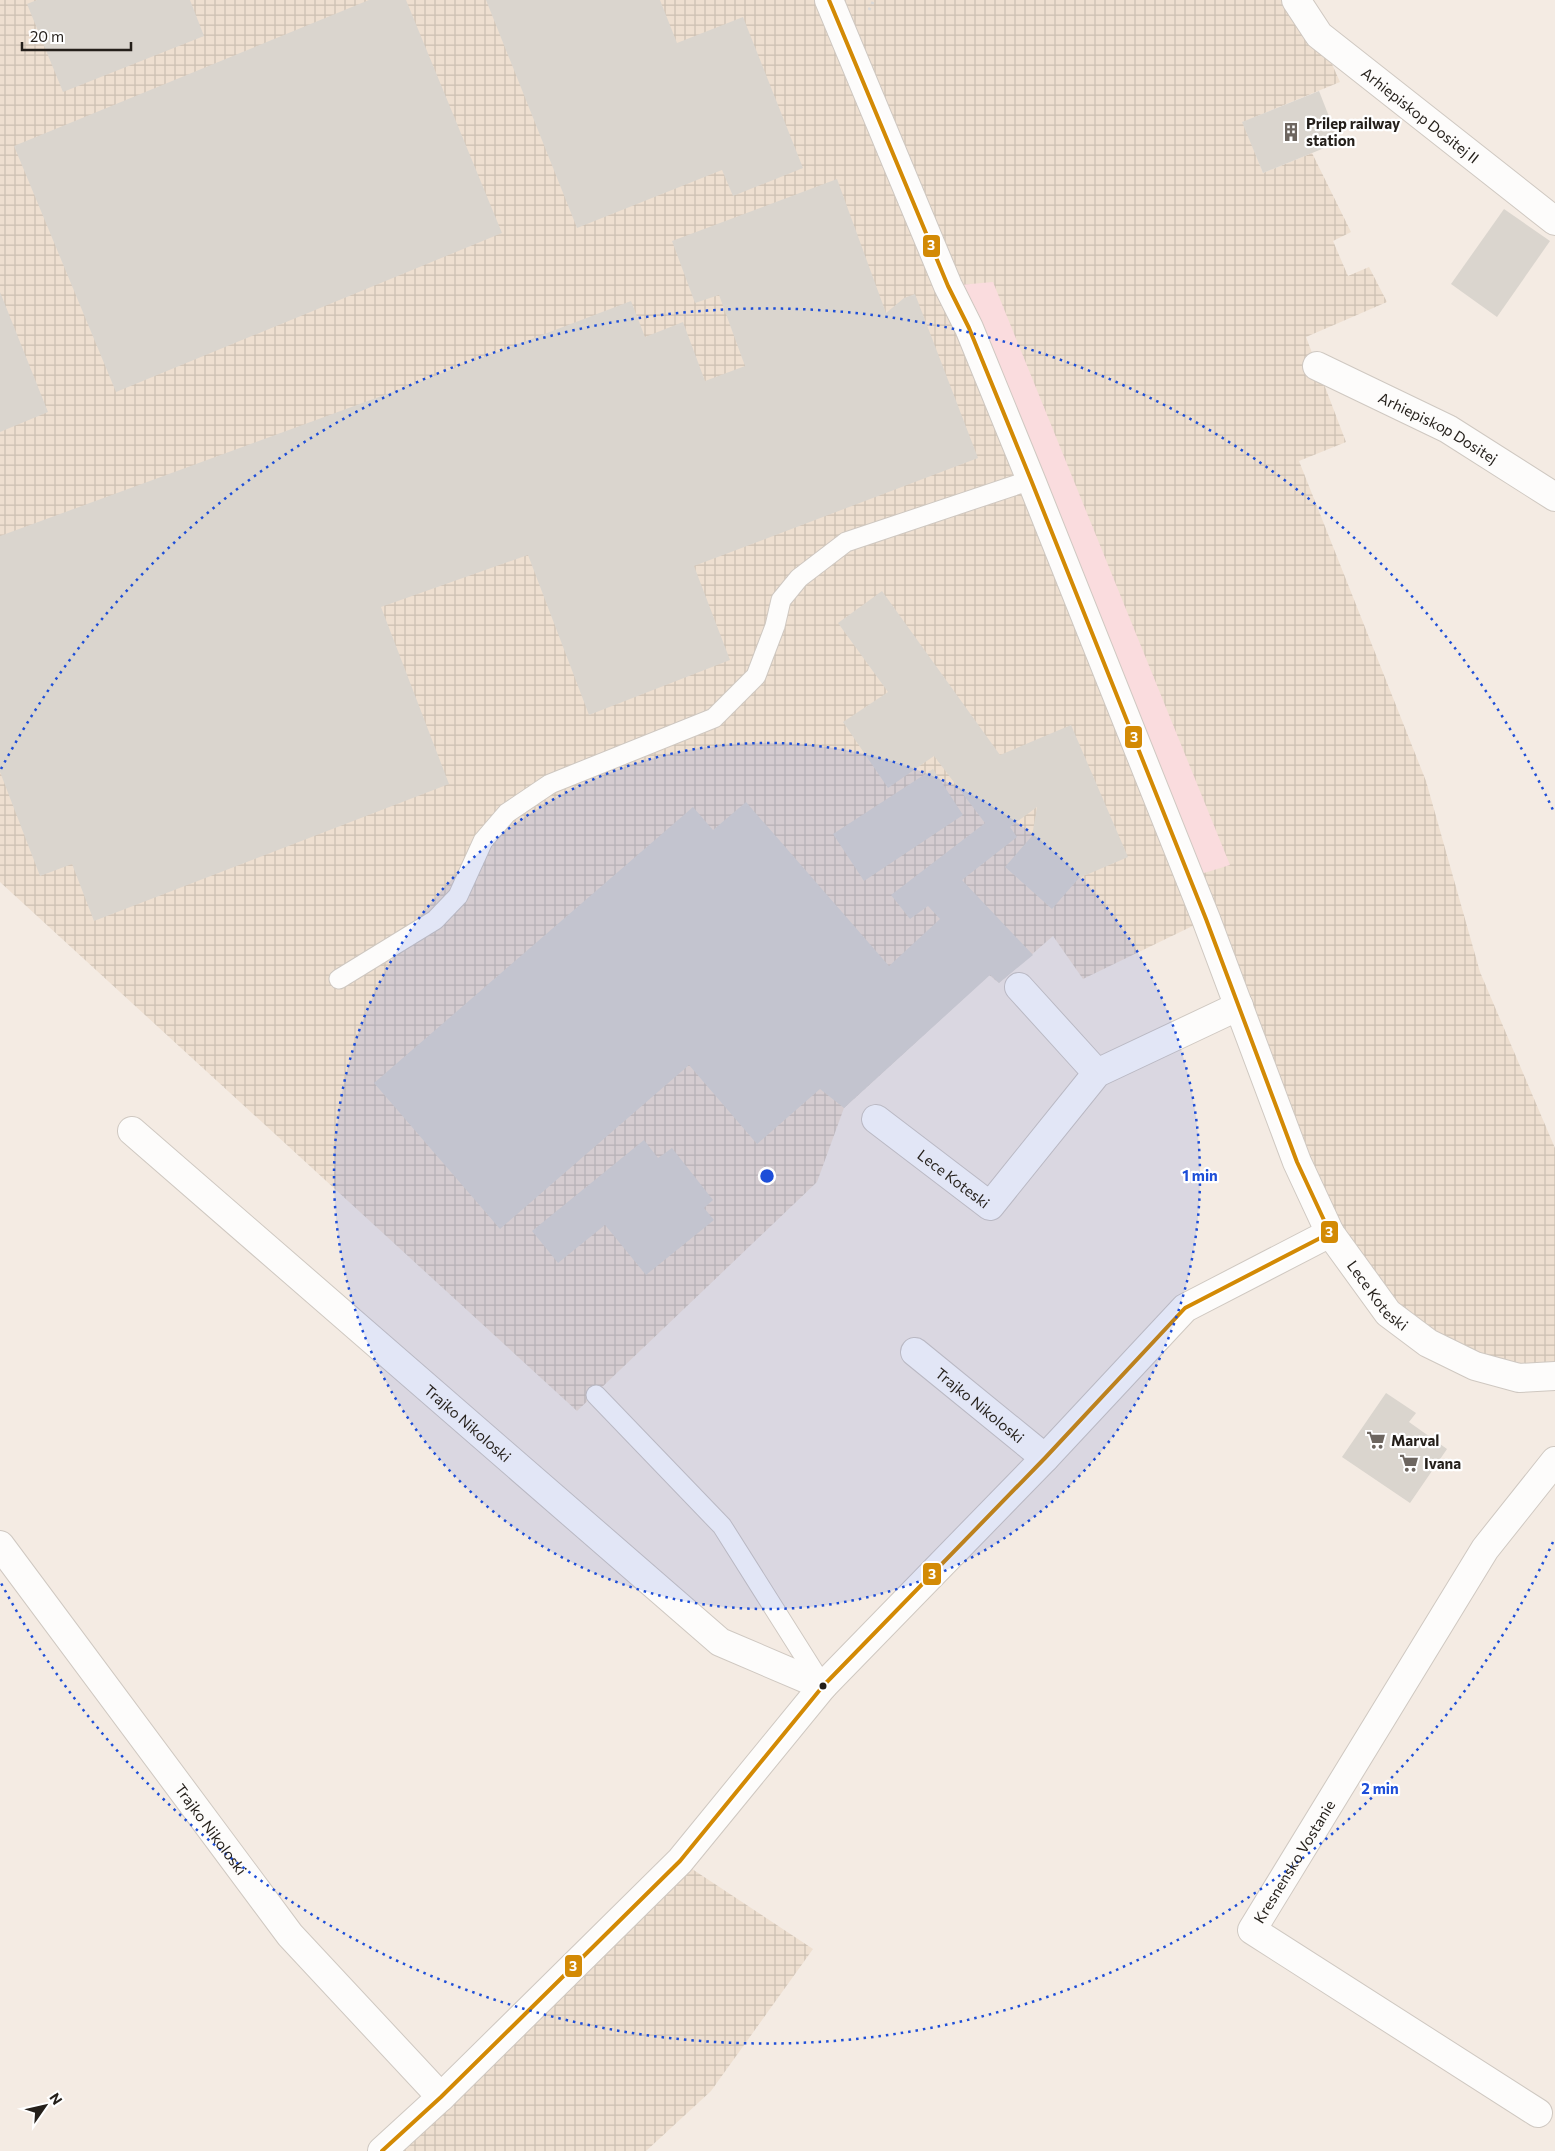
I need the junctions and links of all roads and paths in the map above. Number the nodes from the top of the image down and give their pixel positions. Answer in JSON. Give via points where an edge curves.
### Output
{"nodes":[{"id":1,"x":829,"y":0,"type":"edge"},
{"id":2,"x":1296,"y":0,"type":"edge"},
{"id":3,"x":1555,"y":221,"type":"edge"},
{"id":4,"x":1317,"y":366,"type":"dead end"},
{"id":5,"x":1031,"y":480,"type":"junction"},
{"id":6,"x":1555,"y":497,"type":"edge"},
{"id":7,"x":338,"y":979,"type":"dead end"},
{"id":8,"x":1019,"y":987,"type":"dead end"},
{"id":9,"x":1239,"y":1006,"type":"junction"},
{"id":10,"x":1097,"y":1073,"type":"junction"},
{"id":11,"x":876,"y":1119,"type":"dead end"},
{"id":12,"x":132,"y":1131,"type":"dead end"},
{"id":13,"x":1330,"y":1234,"type":"junction"},
{"id":14,"x":915,"y":1352,"type":"dead end"},
{"id":15,"x":1555,"y":1376,"type":"edge"},
{"id":16,"x":596,"y":1395,"type":"dead end"},
{"id":17,"x":1045,"y":1458,"type":"junction"},
{"id":18,"x":1555,"y":1461,"type":"edge"},
{"id":19,"x":0,"y":1545,"type":"edge"},
{"id":20,"x":823,"y":1686,"type":"junction"},
{"id":21,"x":441,"y":2096,"type":"junction"},
{"id":22,"x":1538,"y":2113,"type":"dead end"},
{"id":23,"x":382,"y":2151,"type":"edge"}],
"edges":[{"from":1,"to":5,"type":"street","name":"Lece Koteski"},
{"from":2,"to":3,"type":"street","name":"Arhiepiskop Dositej II","via":[[1319,35]]},
{"from":4,"to":6,"type":"street","name":"Arhiepiskop Dositej","via":[[1448,429]]},
{"from":5,"to":7,"type":"lane","via":[[846,542],[820,560],[781,600],[756,676],[714,718],[550,784],[508,813],[483,841],[458,896],[435,920]]},
{"from":5,"to":9,"type":"street","name":"Lece Koteski"},
{"from":8,"to":10,"type":"street"},
{"from":9,"to":10,"type":"street","name":"Lece Koteski"},
{"from":9,"to":13,"type":"street","name":"Lece Koteski","via":[[1297,1162]]},
{"from":10,"to":11,"type":"street","name":"Lece Koteski","via":[[990,1206]]},
{"from":12,"to":20,"type":"street","name":"Trajko Nikoloski","via":[[720,1642]]},
{"from":13,"to":15,"type":"street","name":"Lece Koteski","via":[[1388,1313],[1428,1343],[1475,1366],[1519,1378]]},
{"from":13,"to":17,"type":"street","via":[[1186,1308]]},
{"from":14,"to":17,"type":"street","name":"Trajko Nikoloski"},
{"from":16,"to":20,"type":"lane","via":[[722,1526]]},
{"from":17,"to":20,"type":"street"},
{"from":18,"to":22,"type":"street","name":"Kresnensko Vostanie","via":[[1485,1549],[1252,1930]]},
{"from":19,"to":21,"type":"street","name":"Trajko Nikoloski","via":[[290,1935]]},
{"from":20,"to":21,"type":"street","via":[[680,1861]]},
{"from":21,"to":23,"type":"street"}]}
